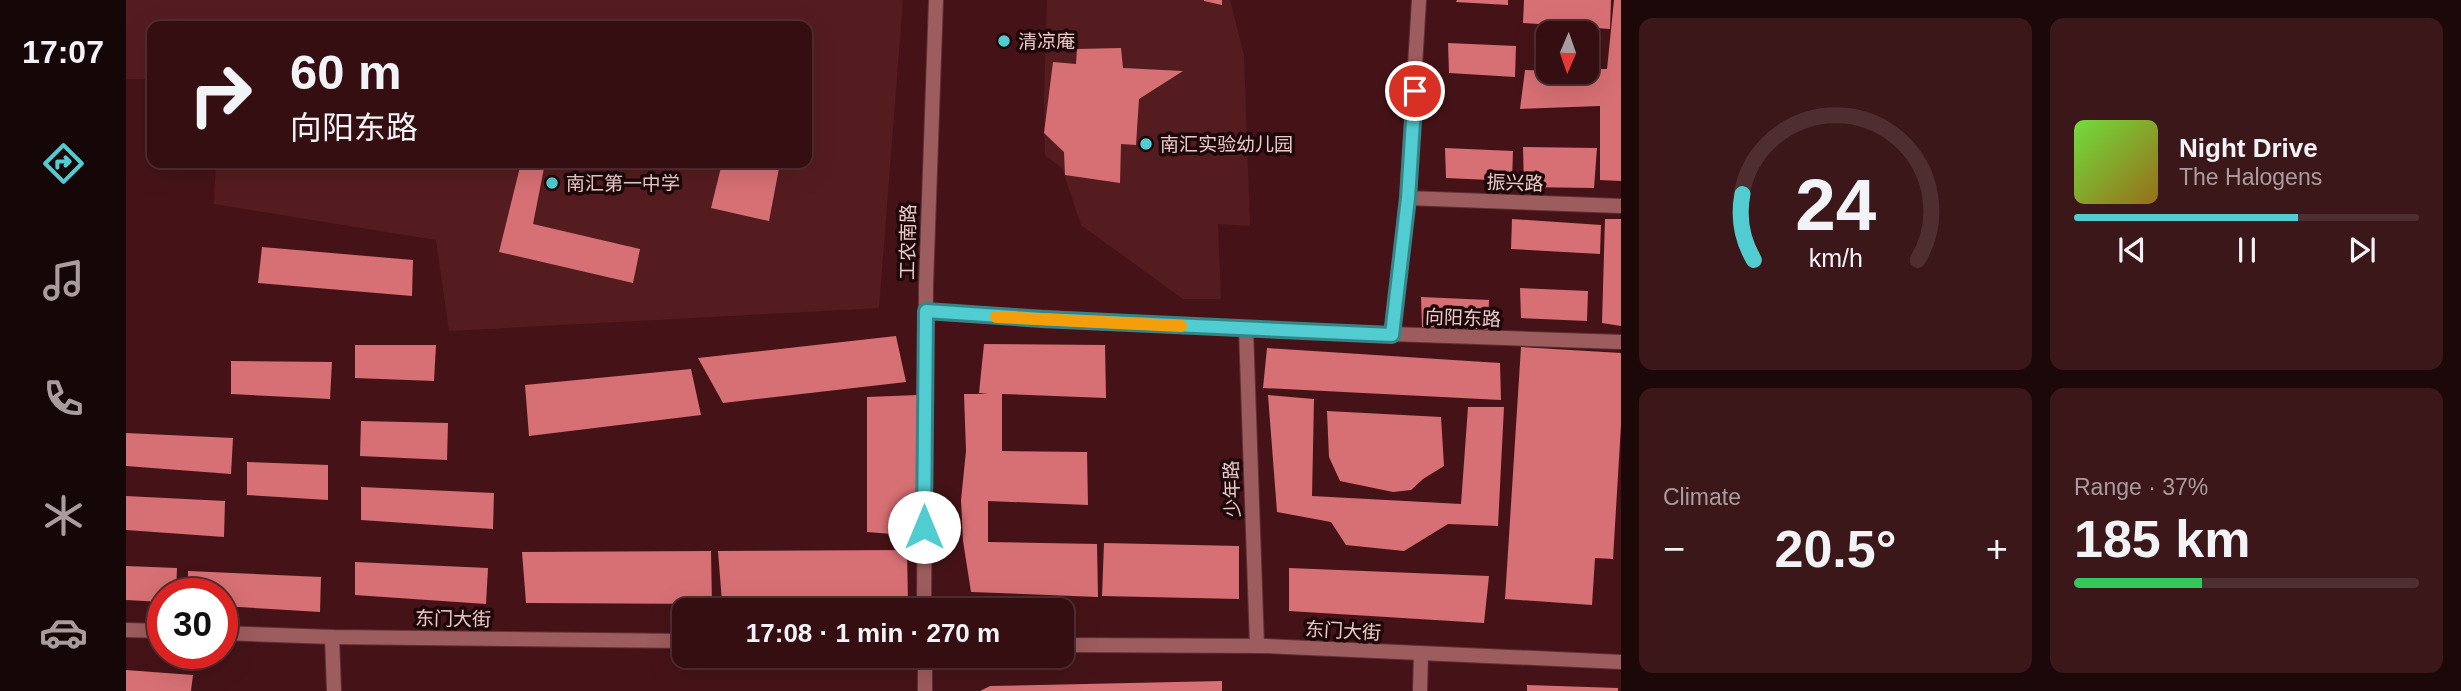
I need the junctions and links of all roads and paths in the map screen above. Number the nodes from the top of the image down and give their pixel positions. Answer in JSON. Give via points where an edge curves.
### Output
{"nodes":[{"id":1,"x":936,"y":0,"type":"edge"},
{"id":2,"x":1419,"y":0,"type":"edge"},
{"id":3,"x":1408,"y":198,"type":"junction"},
{"id":4,"x":1621,"y":206,"type":"edge"},
{"id":5,"x":926,"y":311,"type":"junction"},
{"id":6,"x":1246,"y":329,"type":"junction"},
{"id":7,"x":1392,"y":335,"type":"junction"},
{"id":8,"x":1621,"y":342,"type":"edge"},
{"id":9,"x":924,"y":598,"type":"edge"},
{"id":10,"x":126,"y":630,"type":"edge"},
{"id":11,"x":147,"y":631,"type":"edge"},
{"id":12,"x":238,"y":634,"type":"edge"},
{"id":13,"x":332,"y":637,"type":"junction"},
{"id":14,"x":672,"y":641,"type":"edge"},
{"id":15,"x":1074,"y":645,"type":"edge"},
{"id":16,"x":1257,"y":646,"type":"junction"},
{"id":17,"x":1421,"y":654,"type":"junction"},
{"id":18,"x":1621,"y":662,"type":"edge"},
{"id":19,"x":925,"y":668,"type":"edge"},
{"id":20,"x":334,"y":691,"type":"edge"},
{"id":21,"x":925,"y":691,"type":"edge"},
{"id":22,"x":1420,"y":691,"type":"edge"}],
"edges":[{"from":1,"to":5,"type":"street","name":"工农南路"},
{"from":2,"to":3,"type":"street"},
{"from":3,"to":4,"type":"street","name":"振兴路"},
{"from":3,"to":7,"type":"street"},
{"from":5,"to":6,"type":"street","name":"向阳东路"},
{"from":5,"to":9,"type":"street","name":"工农南路"},
{"from":6,"to":7,"type":"street","name":"向阳东路"},
{"from":6,"to":16,"type":"street","name":"少年路"},
{"from":7,"to":8,"type":"street","name":"向阳东路"},
{"from":10,"to":11,"type":"street"},
{"from":12,"to":13,"type":"street","name":"东门大街"},
{"from":13,"to":14,"type":"street","name":"东门大街"},
{"from":13,"to":20,"type":"street"},
{"from":15,"to":16,"type":"street","name":"东门大街"},
{"from":16,"to":17,"type":"street","name":"东门大街"},
{"from":17,"to":18,"type":"street","name":"东门大街"},
{"from":17,"to":22,"type":"street"},
{"from":19,"to":21,"type":"street"}]}
